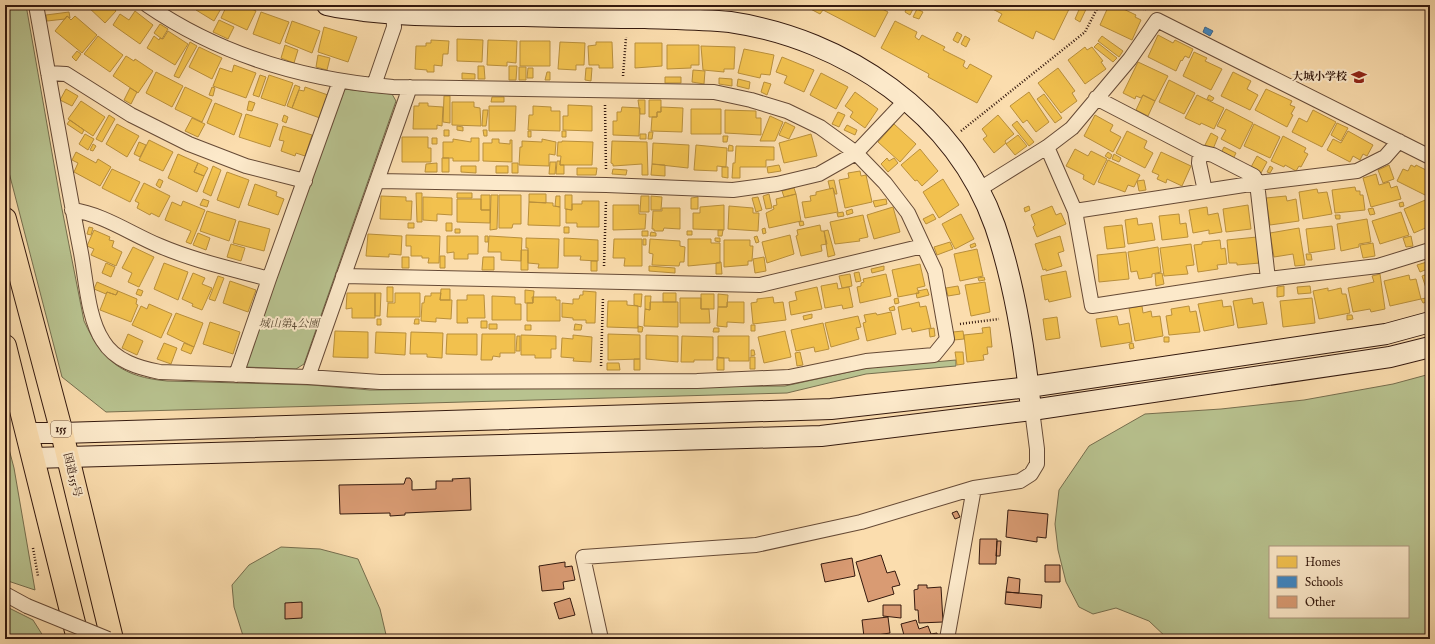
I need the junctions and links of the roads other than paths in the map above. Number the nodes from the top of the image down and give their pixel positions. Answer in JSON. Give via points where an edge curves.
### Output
{"nodes":[{"id":1,"x":36,"y":5,"type":"edge"},
{"id":2,"x":147,"y":5,"type":"edge"},
{"id":3,"x":327,"y":5,"type":"edge"},
{"id":4,"x":393,"y":10,"type":"edge"},
{"id":5,"x":677,"y":12,"type":"edge"},
{"id":6,"x":48,"y":73,"type":"junction"},
{"id":7,"x":340,"y":81,"type":"junction"},
{"id":8,"x":374,"y":85,"type":"junction"},
{"id":9,"x":410,"y":87,"type":"junction"},
{"id":10,"x":1096,"y":98,"type":"junction"},
{"id":11,"x":906,"y":100,"type":"junction"},
{"id":12,"x":1399,"y":141,"type":"junction"},
{"id":13,"x":1048,"y":147,"type":"junction"},
{"id":14,"x":1200,"y":152,"type":"junction"},
{"id":15,"x":856,"y":153,"type":"junction"},
{"id":16,"x":1430,"y":157,"type":"edge"},
{"id":17,"x":305,"y":181,"type":"junction"},
{"id":18,"x":377,"y":181,"type":"junction"},
{"id":19,"x":1257,"y":183,"type":"junction"},
{"id":20,"x":978,"y":190,"type":"junction"},
{"id":21,"x":1205,"y":191,"type":"junction"},
{"id":22,"x":72,"y":210,"type":"junction"},
{"id":23,"x":1075,"y":211,"type":"junction"},
{"id":24,"x":5,"y":219,"type":"edge"},
{"id":25,"x":923,"y":246,"type":"junction"},
{"id":26,"x":1430,"y":250,"type":"edge"},
{"id":27,"x":343,"y":276,"type":"junction"},
{"id":28,"x":269,"y":279,"type":"junction"},
{"id":29,"x":1268,"y":279,"type":"junction"},
{"id":30,"x":1430,"y":322,"type":"edge"},
{"id":31,"x":5,"y":346,"type":"edge"},
{"id":32,"x":1430,"y":347,"type":"edge"},
{"id":33,"x":236,"y":375,"type":"junction"},
{"id":34,"x":308,"y":377,"type":"junction"},
{"id":35,"x":1029,"y":387,"type":"junction"},
{"id":36,"x":1032,"y":410,"type":"junction"},
{"id":37,"x":27,"y":433,"type":"junction"},
{"id":38,"x":62,"y":433,"type":"junction"},
{"id":39,"x":67,"y":456,"type":"junction"},
{"id":40,"x":33,"y":458,"type":"junction"},
{"id":41,"x":974,"y":488,"type":"junction"},
{"id":42,"x":5,"y":594,"type":"edge"},
{"id":43,"x":78,"y":639,"type":"edge"},
{"id":44,"x":108,"y":639,"type":"edge"},
{"id":45,"x":112,"y":639,"type":"edge"},
{"id":46,"x":601,"y":639,"type":"edge"},
{"id":47,"x":947,"y":639,"type":"edge"}],
"edges":[{"from":1,"to":6,"type":"street"},
{"from":2,"to":7,"type":"street","via":[[195,35],[244,56]]},
{"from":3,"to":4,"type":"street"},
{"from":4,"to":5,"type":"street"},
{"from":4,"to":8,"type":"street","via":[[394,27]]},
{"from":5,"to":11,"type":"street","via":[[782,33],[830,51],[873,74]]},
{"from":6,"to":17,"type":"street","via":[[66,74],[131,115],[189,144],[246,166]]},
{"from":6,"to":22,"type":"street"},
{"from":7,"to":8,"type":"street"},
{"from":7,"to":17,"type":"street"},
{"from":8,"to":9,"type":"street"},
{"from":9,"to":15,"type":"street","via":[[714,92],[787,111],[820,127]]},
{"from":9,"to":18,"type":"street"},
{"from":10,"to":12,"type":"street","via":[[1130,59],[1157,20]]},
{"from":10,"to":13,"type":"street","via":[[1072,128]]},
{"from":10,"to":14,"type":"street"},
{"from":11,"to":15,"type":"street"},
{"from":11,"to":20,"type":"street","via":[[948,142],[965,165]]},
{"from":12,"to":16,"type":"street"},
{"from":12,"to":19,"type":"street","via":[[1385,157],[1357,171]]},
{"from":13,"to":20,"type":"street"},
{"from":13,"to":23,"type":"street"},
{"from":14,"to":19,"type":"street","via":[[1213,155],[1254,176]]},
{"from":14,"to":21,"type":"street","via":[[1199,163]]},
{"from":15,"to":18,"type":"street","via":[[819,174],[777,184],[733,190]]},
{"from":15,"to":25,"type":"street","via":[[886,183],[908,213]]},
{"from":17,"to":28,"type":"street"},
{"from":18,"to":27,"type":"street"},
{"from":19,"to":21,"type":"street"},
{"from":19,"to":29,"type":"street"},
{"from":20,"to":35,"type":"street","via":[[994,224],[1009,273]]},
{"from":21,"to":23,"type":"street"},
{"from":22,"to":28,"type":"street","via":[[88,212],[161,247]]},
{"from":22,"to":33,"type":"street","via":[[94,321],[103,342],[137,368],[160,372]]},
{"from":23,"to":29,"type":"street","via":[[1092,306]]},
{"from":24,"to":38,"type":"highway","name":"国道155号","number":"155"},
{"from":25,"to":27,"type":"street","via":[[760,286]]},
{"from":25,"to":34,"type":"street","via":[[935,271],[946,340],[934,355],[866,360],[789,377],[697,381],[380,382]]},
{"from":26,"to":29,"type":"street","via":[[1378,266]]},
{"from":27,"to":34,"type":"street"},
{"from":28,"to":33,"type":"street"},
{"from":30,"to":35,"type":"street","via":[[1386,334]]},
{"from":31,"to":37,"type":"highway"},
{"from":32,"to":36,"type":"street","via":[[1390,357]]},
{"from":33,"to":34,"type":"street"},
{"from":35,"to":36,"type":"street"},
{"from":35,"to":38,"type":"street","via":[[831,409]]},
{"from":36,"to":39,"type":"street","via":[[821,436]]},
{"from":36,"to":41,"type":"street","via":[[1037,464],[1031,474],[1020,481]]},
{"from":37,"to":38,"type":"street"},
{"from":37,"to":40,"type":"highway"},
{"from":38,"to":39,"type":"highway","name":"国道155号","number":"155"},
{"from":39,"to":40,"type":"street"},
{"from":39,"to":45,"type":"highway","name":"国道155号","number":"155"},
{"from":40,"to":43,"type":"highway"},
{"from":41,"to":46,"type":"street","via":[[861,522],[756,545],[583,557]]},
{"from":41,"to":47,"type":"street"},
{"from":42,"to":44,"type":"street","bridge":true,"via":[[27,606]]}]}
